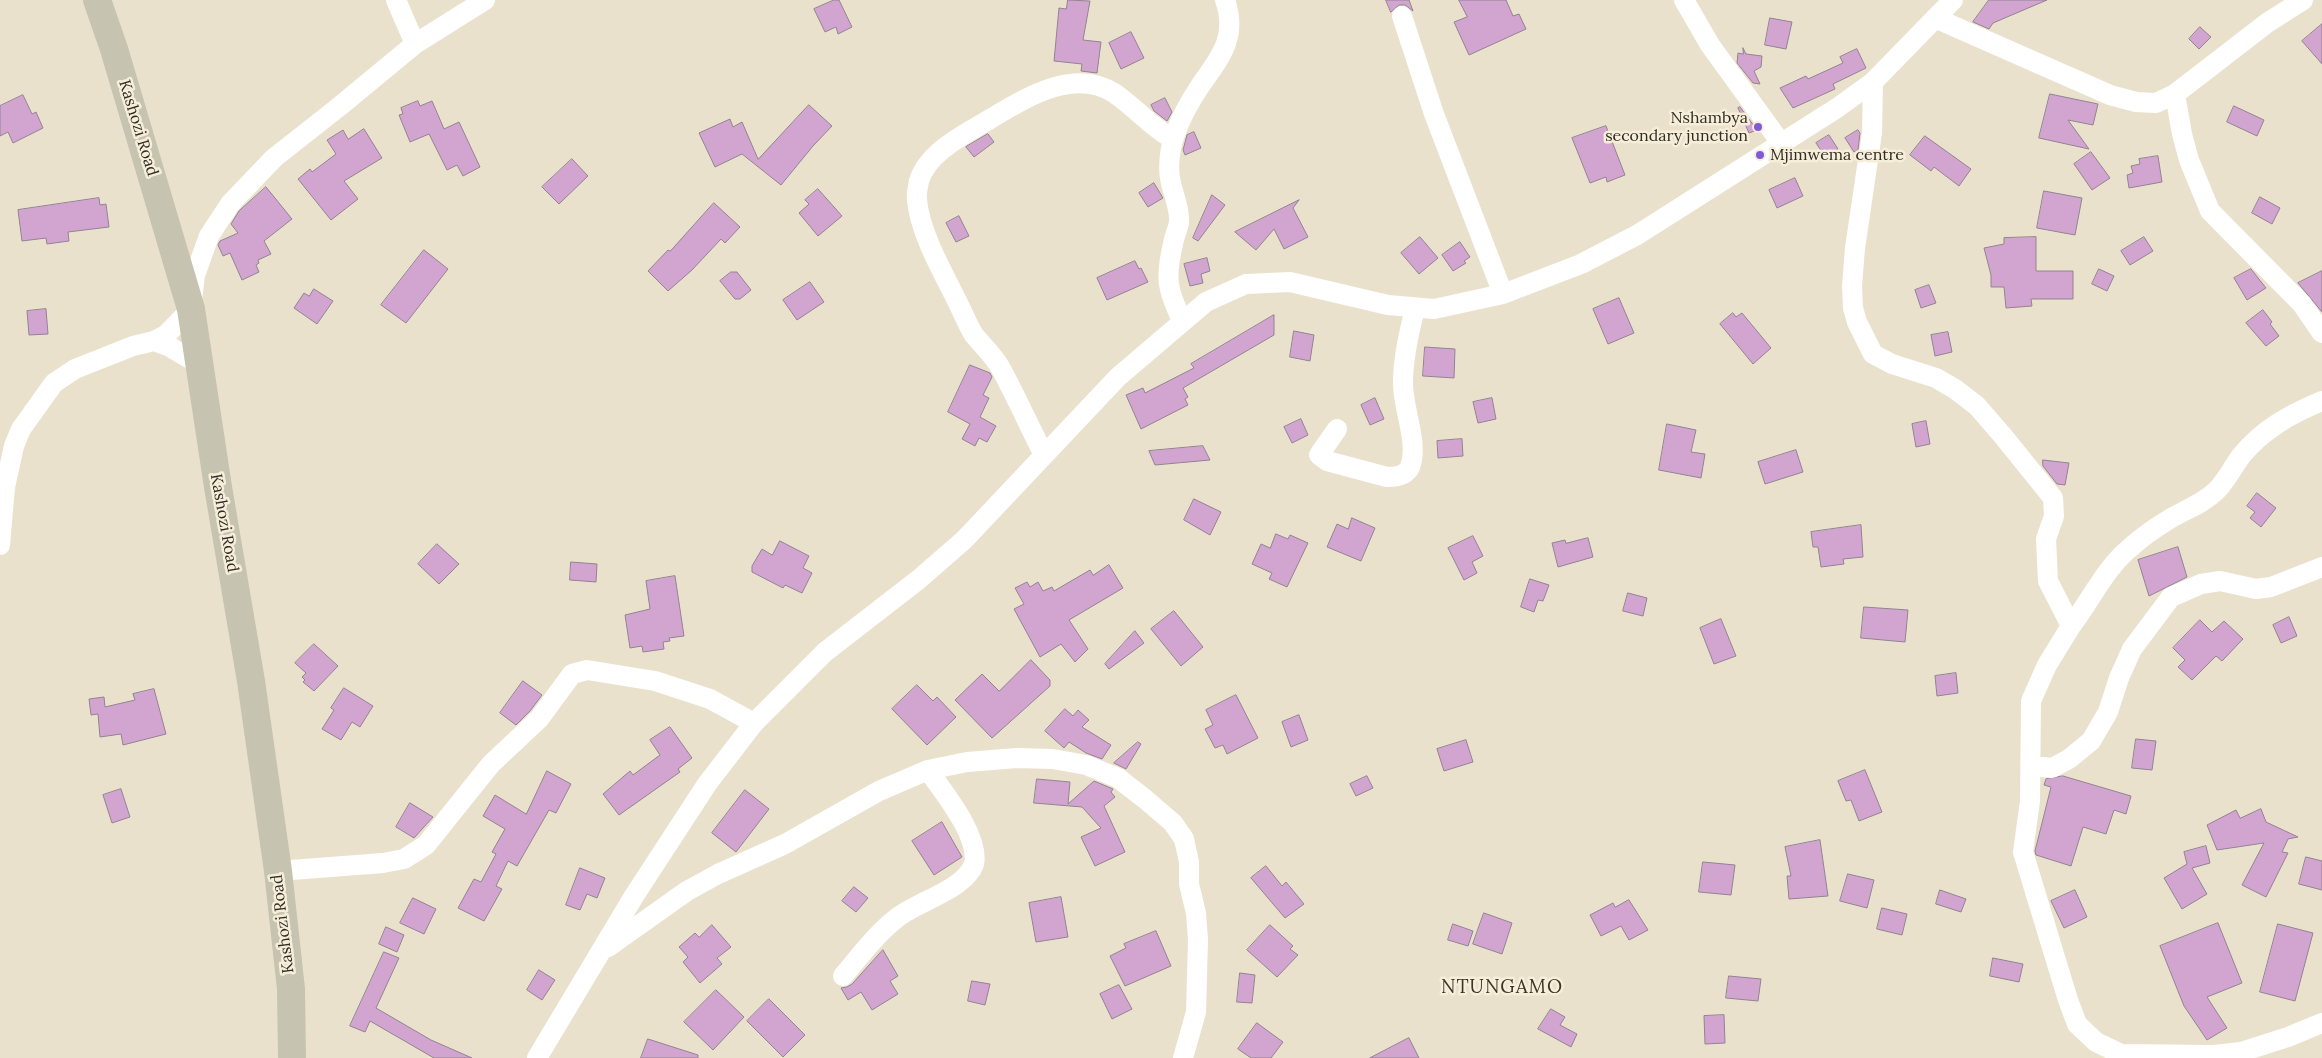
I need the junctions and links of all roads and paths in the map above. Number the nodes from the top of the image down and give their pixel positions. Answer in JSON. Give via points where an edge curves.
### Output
{"nodes":[{"id":1,"x":97,"y":0,"type":"edge"},
{"id":2,"x":396,"y":0,"type":"edge"},
{"id":3,"x":484,"y":0,"type":"edge"},
{"id":4,"x":1225,"y":0,"type":"edge"},
{"id":5,"x":1684,"y":0,"type":"edge"},
{"id":6,"x":1953,"y":0,"type":"edge"},
{"id":7,"x":2303,"y":0,"type":"edge"},
{"id":8,"x":1402,"y":16,"type":"dead end"},
{"id":9,"x":1935,"y":18,"type":"junction"},
{"id":10,"x":415,"y":44,"type":"junction"},
{"id":11,"x":1873,"y":82,"type":"junction"},
{"id":12,"x":2175,"y":94,"type":"junction"},
{"id":13,"x":1173,"y":140,"type":"junction"},
{"id":14,"x":1781,"y":143,"type":"junction"},
{"id":15,"x":1502,"y":294,"type":"junction"},
{"id":16,"x":1415,"y":308,"type":"junction"},
{"id":17,"x":191,"y":309,"type":"junction"},
{"id":18,"x":1182,"y":320,"type":"junction"},
{"id":19,"x":2322,"y":333,"type":"edge"},
{"id":20,"x":154,"y":341,"type":"junction"},
{"id":21,"x":199,"y":364,"type":"junction"},
{"id":22,"x":2322,"y":401,"type":"edge"},
{"id":23,"x":1337,"y":429,"type":"dead end"},
{"id":24,"x":1044,"y":456,"type":"junction"},
{"id":25,"x":0,"y":545,"type":"edge"},
{"id":26,"x":2322,"y":567,"type":"edge"},
{"id":27,"x":2071,"y":626,"type":"junction"},
{"id":28,"x":754,"y":723,"type":"junction"},
{"id":29,"x":2031,"y":766,"type":"junction"},
{"id":30,"x":928,"y":770,"type":"junction"},
{"id":31,"x":278,"y":871,"type":"junction"},
{"id":32,"x":603,"y":951,"type":"junction"},
{"id":33,"x":843,"y":976,"type":"dead end"},
{"id":34,"x":2322,"y":1023,"type":"edge"},
{"id":35,"x":2241,"y":1055,"type":"edge"},
{"id":36,"x":292,"y":1058,"type":"edge"},
{"id":37,"x":537,"y":1058,"type":"edge"},
{"id":38,"x":1183,"y":1058,"type":"edge"}],
"edges":[{"from":1,"to":17,"type":"main road","name":"Kashozi Road"},
{"from":2,"to":10,"type":"street"},
{"from":3,"to":10,"type":"street"},
{"from":4,"to":13,"type":"street","via":[[1229,34],[1222,57],[1199,88]]},
{"from":5,"to":14,"type":"street","via":[[1710,45]]},
{"from":6,"to":9,"type":"street"},
{"from":7,"to":12,"type":"street","via":[[2267,23]]},
{"from":8,"to":15,"type":"street","via":[[1434,114]]},
{"from":9,"to":11,"type":"street"},
{"from":9,"to":12,"type":"street","via":[[2110,95],[2156,103]]},
{"from":10,"to":17,"type":"street","via":[[274,158],[230,204],[210,236],[195,275]]},
{"from":11,"to":14,"type":"street","via":[[1816,123]]},
{"from":11,"to":27,"type":"street","via":[[1872,133],[1852,286],[1857,322],[1873,354],[1892,364],[1936,378],[1977,406],[2053,498],[2054,516],[2046,539],[2048,581]]},
{"from":12,"to":19,"type":"street","via":[[2189,160],[2210,211],[2302,304]]},
{"from":13,"to":18,"type":"street","via":[[1169,176],[1179,223],[1167,270],[1170,297]]},
{"from":13,"to":24,"type":"street","via":[[1113,92],[1097,85],[1075,83],[1050,88],[1026,98],[959,138],[937,155],[919,180],[917,198],[920,214],[938,261],[973,334],[1000,368]]},
{"from":14,"to":15,"type":"street","via":[[1637,235],[1580,264]]},
{"from":15,"to":16,"type":"street","via":[[1434,309]]},
{"from":16,"to":18,"type":"street","via":[[1290,282],[1246,284],[1206,302]]},
{"from":16,"to":23,"type":"street","via":[[1407,338],[1403,383],[1413,450],[1410,468],[1404,474],[1387,477],[1327,461],[1319,454]]},
{"from":17,"to":20,"type":"street","via":[[166,335]]},
{"from":17,"to":21,"type":"main road","name":"Kashozi Road"},
{"from":18,"to":24,"type":"street","via":[[1118,377]]},
{"from":20,"to":21,"type":"street"},
{"from":20,"to":25,"type":"street","via":[[75,368],[54,383],[21,429],[14,446],[5,487]]},
{"from":21,"to":31,"type":"main road","name":"Kashozi Road"},
{"from":22,"to":27,"type":"street","via":[[2265,431],[2206,500],[2168,520],[2128,549]]},
{"from":24,"to":28,"type":"street","via":[[964,540],[825,652]]},
{"from":26,"to":29,"type":"street","via":[[2271,587],[2256,589],[2220,581],[2201,584],[2171,597],[2132,649],[2108,712],[2091,741],[2052,768]]},
{"from":27,"to":29,"type":"street","via":[[2031,701]]},
{"from":28,"to":31,"type":"street","via":[[710,699],[655,682],[587,670],[572,674],[539,719],[491,764],[426,845],[404,859],[383,863]]},
{"from":28,"to":32,"type":"street","via":[[707,784],[634,896]]},
{"from":29,"to":35,"type":"street","via":[[2023,852],[2077,1024],[2096,1042],[2121,1054]]},
{"from":30,"to":32,"type":"street","via":[[879,791],[785,844],[718,874],[679,897]]},
{"from":30,"to":33,"type":"street","via":[[962,820],[975,854],[974,865],[956,885],[898,917]]},
{"from":30,"to":38,"type":"street","via":[[967,762],[1017,758],[1053,759],[1086,765],[1118,778],[1173,823],[1184,839],[1189,862],[1189,884],[1198,940],[1196,1012]]},
{"from":31,"to":36,"type":"main road","name":"Kashozi Road","via":[[291,989]]},
{"from":32,"to":37,"type":"street"},
{"from":34,"to":35,"type":"street"}]}
